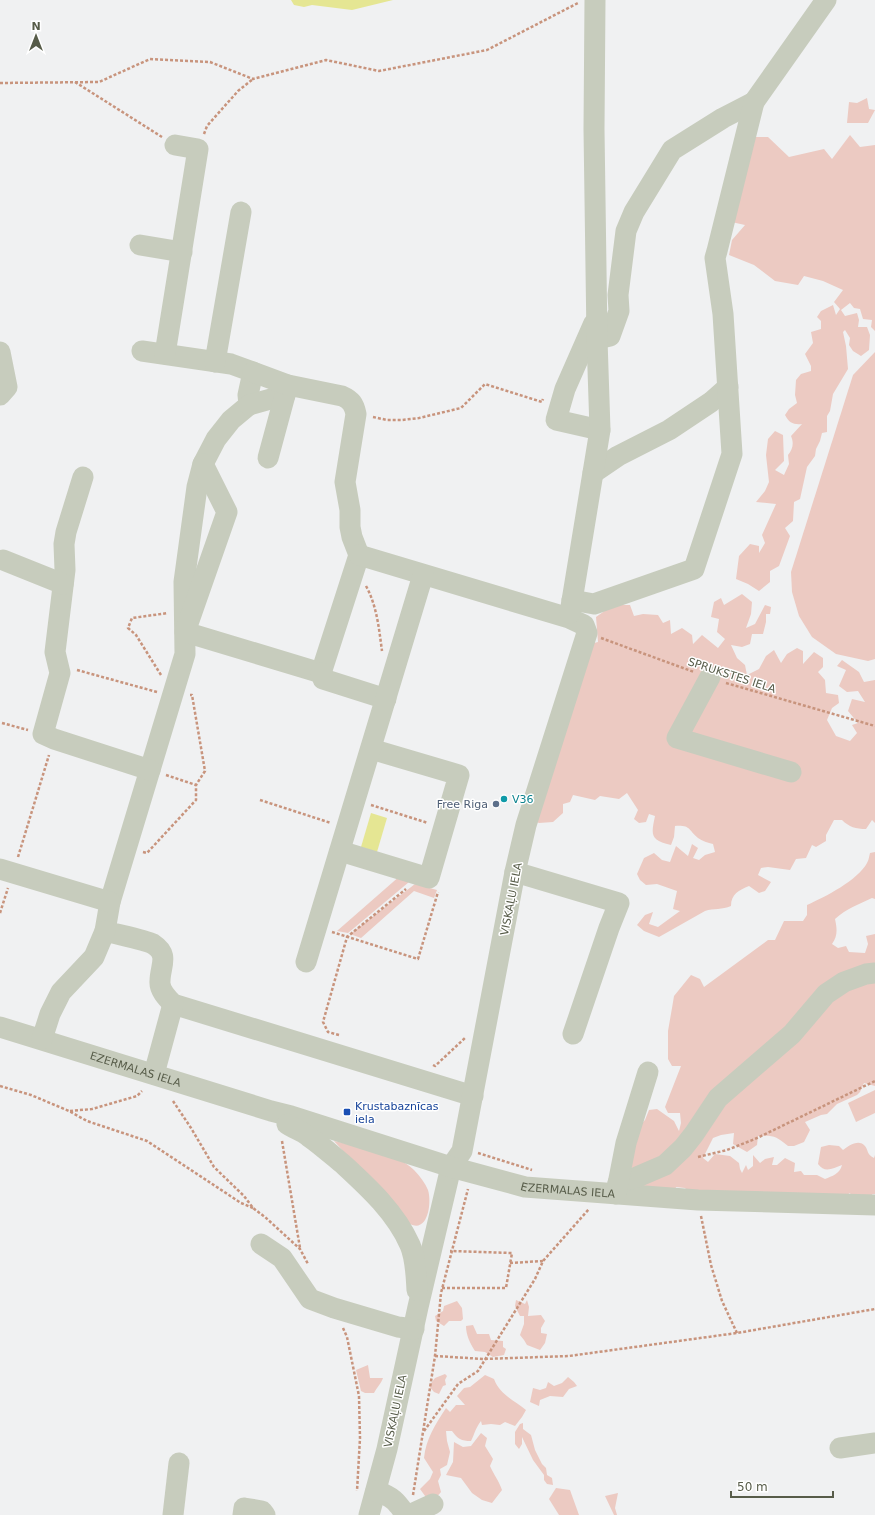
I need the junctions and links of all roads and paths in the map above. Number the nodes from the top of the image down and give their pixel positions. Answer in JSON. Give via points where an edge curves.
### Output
{"nodes":[{"id":1,"x":584,"y":0,"type":"edge"},
{"id":2,"x":595,"y":0,"type":"edge"},
{"id":3,"x":826,"y":0,"type":"edge"},
{"id":4,"x":253,"y":78,"type":"junction"},
{"id":5,"x":74,"y":82,"type":"junction"},
{"id":6,"x":0,"y":83,"type":"edge"},
{"id":7,"x":754,"y":102,"type":"junction"},
{"id":8,"x":175,"y":145,"type":"joint"},
{"id":9,"x":198,"y":149,"type":"junction"},
{"id":10,"x":241,"y":212,"type":"dead end"},
{"id":11,"x":140,"y":246,"type":"dead end"},
{"id":12,"x":182,"y":252,"type":"junction"},
{"id":13,"x":597,"y":317,"type":"junction"},
{"id":14,"x":597,"y":339,"type":"junction"},
{"id":15,"x":142,"y":351,"type":"dead end"},
{"id":16,"x":0,"y":352,"type":"edge"},
{"id":17,"x":165,"y":354,"type":"junction"},
{"id":18,"x":215,"y":362,"type":"junction"},
{"id":19,"x":253,"y":372,"type":"junction"},
{"id":20,"x":728,"y":387,"type":"junction"},
{"id":21,"x":287,"y":390,"type":"junction"},
{"id":22,"x":0,"y":395,"type":"edge"},
{"id":23,"x":544,"y":396,"type":"dead end"},
{"id":24,"x":249,"y":405,"type":"junction"},
{"id":25,"x":356,"y":414,"type":"junction"},
{"id":26,"x":600,"y":430,"type":"junction"},
{"id":27,"x":268,"y":458,"type":"dead end"},
{"id":28,"x":203,"y":464,"type":"junction"},
{"id":29,"x":593,"y":473,"type":"junction"},
{"id":30,"x":83,"y":477,"type":"dead end"},
{"id":31,"x":359,"y":555,"type":"junction"},
{"id":32,"x":3,"y":560,"type":"dead end"},
{"id":33,"x":423,"y":575,"type":"junction"},
{"id":34,"x":365,"y":583,"type":"dead end"},
{"id":35,"x":63,"y":584,"type":"junction"},
{"id":36,"x":571,"y":609,"type":"junction"},
{"id":37,"x":185,"y":622,"type":"junction"},
{"id":38,"x":587,"y":633,"type":"junction"},
{"id":39,"x":382,"y":656,"type":"dead end"},
{"id":40,"x":58,"y":664,"type":"junction"},
{"id":41,"x":321,"y":673,"type":"junction"},
{"id":42,"x":710,"y":677,"type":"junction"},
{"id":43,"x":174,"y":692,"type":"junction"},
{"id":44,"x":386,"y":699,"type":"junction"},
{"id":45,"x":2,"y":722,"type":"dead end"},
{"id":46,"x":875,"y":726,"type":"edge"},
{"id":47,"x":48,"y":737,"type":"junction"},
{"id":48,"x":369,"y":755,"type":"junction"},
{"id":49,"x":150,"y":770,"type":"junction"},
{"id":50,"x":791,"y":772,"type":"dead end"},
{"id":51,"x":196,"y":785,"type":"junction"},
{"id":52,"x":260,"y":800,"type":"dead end"},
{"id":53,"x":356,"y":800,"type":"junction"},
{"id":54,"x":347,"y":828,"type":"junction"},
{"id":55,"x":444,"y":828,"type":"junction"},
{"id":56,"x":126,"y":848,"type":"junction"},
{"id":57,"x":340,"y":851,"type":"junction"},
{"id":58,"x":6,"y":870,"type":"edge"},
{"id":59,"x":515,"y":872,"type":"junction"},
{"id":60,"x":426,"y":877,"type":"junction"},
{"id":61,"x":110,"y":902,"type":"junction"},
{"id":62,"x":0,"y":913,"type":"edge"},
{"id":63,"x":316,"y":928,"type":"junction"},
{"id":64,"x":105,"y":931,"type":"junction"},
{"id":65,"x":347,"y":937,"type":"junction"},
{"id":66,"x":306,"y":962,"type":"dead end"},
{"id":67,"x":875,"y":973,"type":"edge"},
{"id":68,"x":173,"y":1004,"type":"junction"},
{"id":69,"x":0,"y":1027,"type":"edge"},
{"id":70,"x":574,"y":1034,"type":"dead end"},
{"id":71,"x":342,"y":1036,"type":"dead end"},
{"id":72,"x":467,"y":1037,"type":"dead end"},
{"id":73,"x":42,"y":1039,"type":"junction"},
{"id":74,"x":428,"y":1064,"type":"dead end"},
{"id":75,"x":648,"y":1072,"type":"dead end"},
{"id":76,"x":154,"y":1074,"type":"junction"},
{"id":77,"x":875,"y":1081,"type":"edge"},
{"id":78,"x":0,"y":1086,"type":"edge"},
{"id":79,"x":142,"y":1091,"type":"dead end"},
{"id":80,"x":473,"y":1096,"type":"junction"},
{"id":81,"x":69,"y":1111,"type":"junction"},
{"id":82,"x":271,"y":1111,"type":"junction"},
{"id":83,"x":282,"y":1138,"type":"dead end"},
{"id":84,"x":693,"y":1158,"type":"dead end"},
{"id":85,"x":451,"y":1168,"type":"junction"},
{"id":86,"x":472,"y":1173,"type":"junction"},
{"id":87,"x":617,"y":1189,"type":"junction"},
{"id":88,"x":698,"y":1200,"type":"junction"},
{"id":89,"x":875,"y":1205,"type":"edge"},
{"id":90,"x":253,"y":1208,"type":"dead end"},
{"id":91,"x":403,"y":1233,"type":"junction"},
{"id":92,"x":440,"y":1243,"type":"junction"},
{"id":93,"x":261,"y":1244,"type":"dead end"},
{"id":94,"x":300,"y":1249,"type":"dead end"},
{"id":95,"x":543,"y":1261,"type":"junction"},
{"id":96,"x":510,"y":1263,"type":"junction"},
{"id":97,"x":433,"y":1286,"type":"junction"},
{"id":98,"x":418,"y":1307,"type":"junction"},
{"id":99,"x":875,"y":1309,"type":"edge"},
{"id":100,"x":414,"y":1329,"type":"junction"},
{"id":101,"x":737,"y":1333,"type":"junction"},
{"id":102,"x":435,"y":1356,"type":"junction"},
{"id":103,"x":484,"y":1359,"type":"junction"},
{"id":104,"x":353,"y":1365,"type":"dead end"},
{"id":105,"x":423,"y":1432,"type":"junction"},
{"id":106,"x":875,"y":1443,"type":"edge"},
{"id":107,"x":840,"y":1448,"type":"dead end"},
{"id":108,"x":179,"y":1463,"type":"dead end"},
{"id":109,"x":366,"y":1493,"type":"junction"},
{"id":110,"x":417,"y":1511,"type":"edge"},
{"id":111,"x":174,"y":1515,"type":"edge"},
{"id":112,"x":243,"y":1515,"type":"edge"},
{"id":113,"x":265,"y":1515,"type":"edge"},
{"id":114,"x":369,"y":1515,"type":"edge"}],
"edges":[{"from":1,"to":4,"type":"path","via":[[487,50],[379,71],[326,60]]},
{"from":2,"to":13,"type":"street"},
{"from":3,"to":7,"type":"street"},
{"from":4,"to":5,"type":"path","via":[[210,62],[150,59],[100,82]]},
{"from":4,"to":9,"type":"path","via":[[207,126]]},
{"from":5,"to":6,"type":"path"},
{"from":5,"to":8,"type":"path"},
{"from":7,"to":14,"type":"street","via":[[672,150],[634,212],[626,231],[618,295],[619,311],[610,336]]},
{"from":7,"to":20,"type":"street","via":[[716,258]]},
{"from":8,"to":9,"type":"street"},
{"from":9,"to":12,"type":"street"},
{"from":10,"to":18,"type":"street"},
{"from":11,"to":12,"type":"street"},
{"from":12,"to":17,"type":"street"},
{"from":13,"to":14,"type":"street"},
{"from":13,"to":26,"type":"street","via":[[565,389],[556,420]]},
{"from":14,"to":26,"type":"street"},
{"from":15,"to":17,"type":"street"},
{"from":16,"to":22,"type":"street","via":[[7,387]]},
{"from":17,"to":18,"type":"street"},
{"from":18,"to":19,"type":"street","via":[[231,364]]},
{"from":19,"to":21,"type":"street"},
{"from":19,"to":24,"type":"street","via":[[248,395]]},
{"from":20,"to":29,"type":"street","via":[[711,402],[669,430],[618,456]]},
{"from":20,"to":36,"type":"street","via":[[732,454],[694,569],[594,604]]},
{"from":21,"to":24,"type":"street"},
{"from":21,"to":25,"type":"street","via":[[342,396],[350,400]]},
{"from":21,"to":27,"type":"street"},
{"from":23,"to":25,"type":"path","via":[[542,402],[485,384],[461,408],[454,410],[402,420]]},
{"from":24,"to":28,"type":"street","via":[[231,420],[216,439]]},
{"from":25,"to":31,"type":"street","via":[[345,482],[352,537]]},
{"from":26,"to":29,"type":"street"},
{"from":28,"to":37,"type":"street","via":[[197,486],[184,582]]},
{"from":28,"to":37,"type":"street","via":[[227,512]]},
{"from":29,"to":36,"type":"street"},
{"from":30,"to":35,"type":"street","via":[[66,532]]},
{"from":31,"to":33,"type":"street"},
{"from":31,"to":41,"type":"street"},
{"from":32,"to":35,"type":"street"},
{"from":33,"to":36,"type":"street"},
{"from":33,"to":44,"type":"street"},
{"from":34,"to":39,"type":"path","via":[[378,625]]},
{"from":35,"to":40,"type":"street","via":[[55,652]]},
{"from":36,"to":38,"type":"street"},
{"from":37,"to":41,"type":"street"},
{"from":37,"to":43,"type":"street","via":[[185,654]]},
{"from":37,"to":43,"type":"path","via":[[132,618],[128,628],[136,635]]},
{"from":38,"to":42,"type":"path","name":"SPRUKSTES IELA"},
{"from":38,"to":59,"type":"street","name":"VISKAĻU IELA","via":[[526,825]]},
{"from":40,"to":43,"type":"path"},
{"from":40,"to":47,"type":"street","via":[[60,673]]},
{"from":41,"to":44,"type":"street","via":[[323,679]]},
{"from":42,"to":46,"type":"path","name":"SPRUKSTES IELA"},
{"from":42,"to":50,"type":"street","via":[[677,738]]},
{"from":43,"to":49,"type":"street"},
{"from":43,"to":51,"type":"path","via":[[192,695],[205,771]]},
{"from":44,"to":48,"type":"street"},
{"from":45,"to":47,"type":"path"},
{"from":47,"to":49,"type":"street"},
{"from":47,"to":58,"type":"path"},
{"from":48,"to":53,"type":"street"},
{"from":48,"to":55,"type":"street","via":[[455,789]]},
{"from":49,"to":51,"type":"path"},
{"from":49,"to":56,"type":"street"},
{"from":51,"to":56,"type":"path","via":[[196,800],[147,853]]},
{"from":52,"to":54,"type":"path"},
{"from":53,"to":54,"type":"street"},
{"from":53,"to":55,"type":"path"},
{"from":54,"to":57,"type":"street"},
{"from":55,"to":60,"type":"street"},
{"from":56,"to":61,"type":"street"},
{"from":57,"to":60,"type":"street"},
{"from":57,"to":63,"type":"street"},
{"from":58,"to":61,"type":"street"},
{"from":58,"to":62,"type":"path"},
{"from":59,"to":70,"type":"street","via":[[619,903]]},
{"from":59,"to":80,"type":"street","name":"VISKAĻU IELA"},
{"from":60,"to":65,"type":"path"},
{"from":60,"to":65,"type":"path","via":[[440,886],[418,959]]},
{"from":61,"to":64,"type":"street"},
{"from":63,"to":65,"type":"path"},
{"from":63,"to":66,"type":"street"},
{"from":64,"to":68,"type":"street","via":[[152,944],[161,952],[163,960],[159,982],[165,997]]},
{"from":64,"to":73,"type":"street","via":[[94,956],[61,992]]},
{"from":65,"to":71,"type":"path","via":[[323,1022],[328,1032]]},
{"from":67,"to":87,"type":"street","via":[[844,982],[826,994],[792,1034],[718,1098],[683,1148],[665,1165]]},
{"from":68,"to":76,"type":"street"},
{"from":68,"to":80,"type":"street"},
{"from":69,"to":73,"type":"street","name":"EZERMALAS IELA"},
{"from":72,"to":74,"type":"path","via":[[436,1066]]},
{"from":73,"to":76,"type":"street","name":"EZERMALAS IELA"},
{"from":75,"to":87,"type":"street","via":[[626,1143]]},
{"from":76,"to":82,"type":"street","name":"EZERMALAS IELA"},
{"from":77,"to":84,"type":"path","via":[[755,1139],[727,1150]]},
{"from":78,"to":81,"type":"path","via":[[32,1095]]},
{"from":79,"to":81,"type":"path","via":[[137,1096],[92,1109]]},
{"from":80,"to":85,"type":"street","name":"VISKAĻU IELA","via":[[462,1151]]},
{"from":81,"to":90,"type":"path","via":[[87,1121],[147,1141],[241,1203]]},
{"from":82,"to":85,"type":"street","name":"EZERMALAS IELA"},
{"from":82,"to":91,"type":"street","name":"EZERMALAS IELA","via":[[324,1148],[366,1186],[384,1205]]},
{"from":83,"to":94,"type":"path"},
{"from":85,"to":86,"type":"street","name":"EZERMALAS IELA"},
{"from":85,"to":92,"type":"street","name":"VISKAĻU IELA"},
{"from":86,"to":87,"type":"street","name":"EZERMALAS IELA","via":[[525,1187]]},
{"from":86,"to":92,"type":"path"},
{"from":87,"to":88,"type":"street","name":"EZERMALAS IELA"},
{"from":87,"to":95,"type":"path","via":[[594,1204]]},
{"from":88,"to":89,"type":"street","name":"EZERMALAS IELA"},
{"from":88,"to":101,"type":"path","via":[[710,1265],[722,1301]]},
{"from":91,"to":92,"type":"street","via":[[414,1238],[427,1237]]},
{"from":91,"to":98,"type":"street","name":"EZERMALAS IELA","via":[[415,1264]]},
{"from":92,"to":96,"type":"path","via":[[512,1253]]},
{"from":92,"to":97,"type":"street","name":"VISKAĻU IELA"},
{"from":92,"to":97,"type":"path"},
{"from":93,"to":100,"type":"street","via":[[282,1258],[310,1299],[341,1311]]},
{"from":95,"to":96,"type":"path"},
{"from":95,"to":103,"type":"path","via":[[535,1279]]},
{"from":96,"to":97,"type":"path","via":[[506,1288]]},
{"from":97,"to":98,"type":"street","name":"VISKAĻU IELA"},
{"from":97,"to":102,"type":"path"},
{"from":98,"to":100,"type":"street","name":"VISKAĻU IELA"},
{"from":99,"to":101,"type":"path"},
{"from":100,"to":109,"type":"street","name":"VISKAĻU IELA","via":[[387,1449]]},
{"from":101,"to":103,"type":"path","via":[[568,1356]]},
{"from":102,"to":103,"type":"path"},
{"from":102,"to":105,"type":"path"},
{"from":103,"to":105,"type":"path","via":[[478,1371],[458,1384]]},
{"from":104,"to":109,"type":"path","via":[[359,1396],[360,1438]]},
{"from":105,"to":110,"type":"path","via":[[412,1498]]},
{"from":106,"to":107,"type":"street"},
{"from":108,"to":111,"type":"street"},
{"from":109,"to":110,"type":"street","via":[[387,1495]]},
{"from":109,"to":114,"type":"street","name":"VISKAĻU IELA"},
{"from":112,"to":113,"type":"street","via":[[244,1508],[262,1511]]}]}
